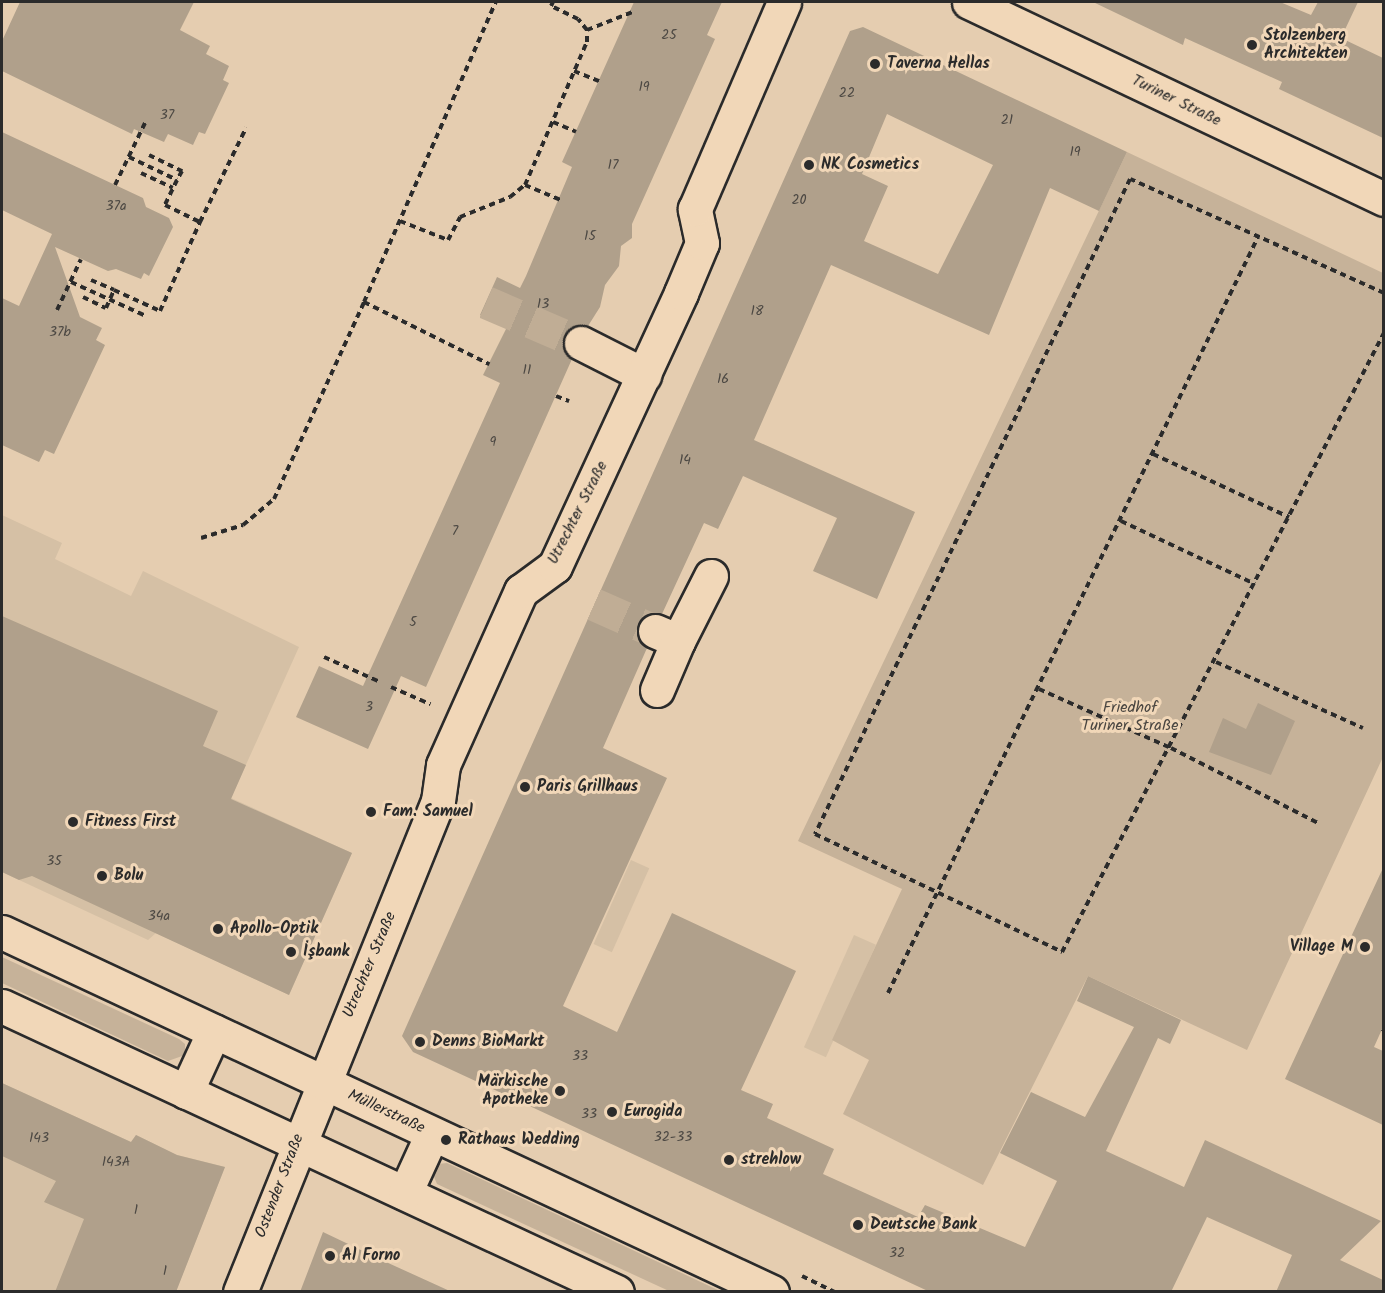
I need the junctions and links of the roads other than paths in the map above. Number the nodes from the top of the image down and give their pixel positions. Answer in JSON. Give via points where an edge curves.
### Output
{"nodes":[{"id":1,"x":784,"y":2,"type":"edge"},
{"id":2,"x":969,"y":2,"type":"edge"},
{"id":3,"x":1383,"y":199,"type":"edge"},
{"id":4,"x":581,"y":343,"type":"tunnel mouth"},
{"id":5,"x":644,"y":375,"type":"junction"},
{"id":6,"x":711,"y":576,"type":"dead end"},
{"id":7,"x":657,"y":690,"type":"dead end"},
{"id":8,"x":2,"y":932,"type":"edge"},
{"id":9,"x":2,"y":1006,"type":"edge"},
{"id":10,"x":214,"y":1031,"type":"junction"},
{"id":11,"x":322,"y":1082,"type":"junction"},
{"id":12,"x":186,"y":1092,"type":"junction"},
{"id":13,"x":432,"y":1134,"type":"junction"},
{"id":14,"x":297,"y":1143,"type":"junction"},
{"id":15,"x":405,"y":1193,"type":"junction"},
{"id":16,"x":240,"y":1292,"type":"edge"},
{"id":17,"x":617,"y":1292,"type":"edge"},
{"id":18,"x":772,"y":1292,"type":"edge"}],
"edges":[{"from":1,"to":5,"type":"street","name":"Utrechter Straße","via":[[695,209],[702,243]]},
{"from":2,"to":3,"type":"street","name":"Turiner Straße"},
{"from":4,"to":5,"type":"street"},
{"from":5,"to":11,"type":"street","name":"Utrechter Straße","via":[[555,566],[521,591],[443,765],[438,801]]},
{"from":6,"to":7,"type":"street","via":[[666,636]]},
{"from":8,"to":10,"type":"street","name":"Müllerstraße"},
{"from":9,"to":12,"type":"street"},
{"from":10,"to":11,"type":"street","name":"Müllerstraße"},
{"from":10,"to":12,"type":"street"},
{"from":11,"to":13,"type":"street","name":"Müllerstraße"},
{"from":11,"to":14,"type":"street","name":"Ostender Straße"},
{"from":12,"to":14,"type":"street"},
{"from":13,"to":15,"type":"street"},
{"from":13,"to":18,"type":"street","name":"Müllerstraße"},
{"from":14,"to":15,"type":"street"},
{"from":14,"to":16,"type":"street","name":"Ostender Straße"},
{"from":15,"to":17,"type":"street"}]}
